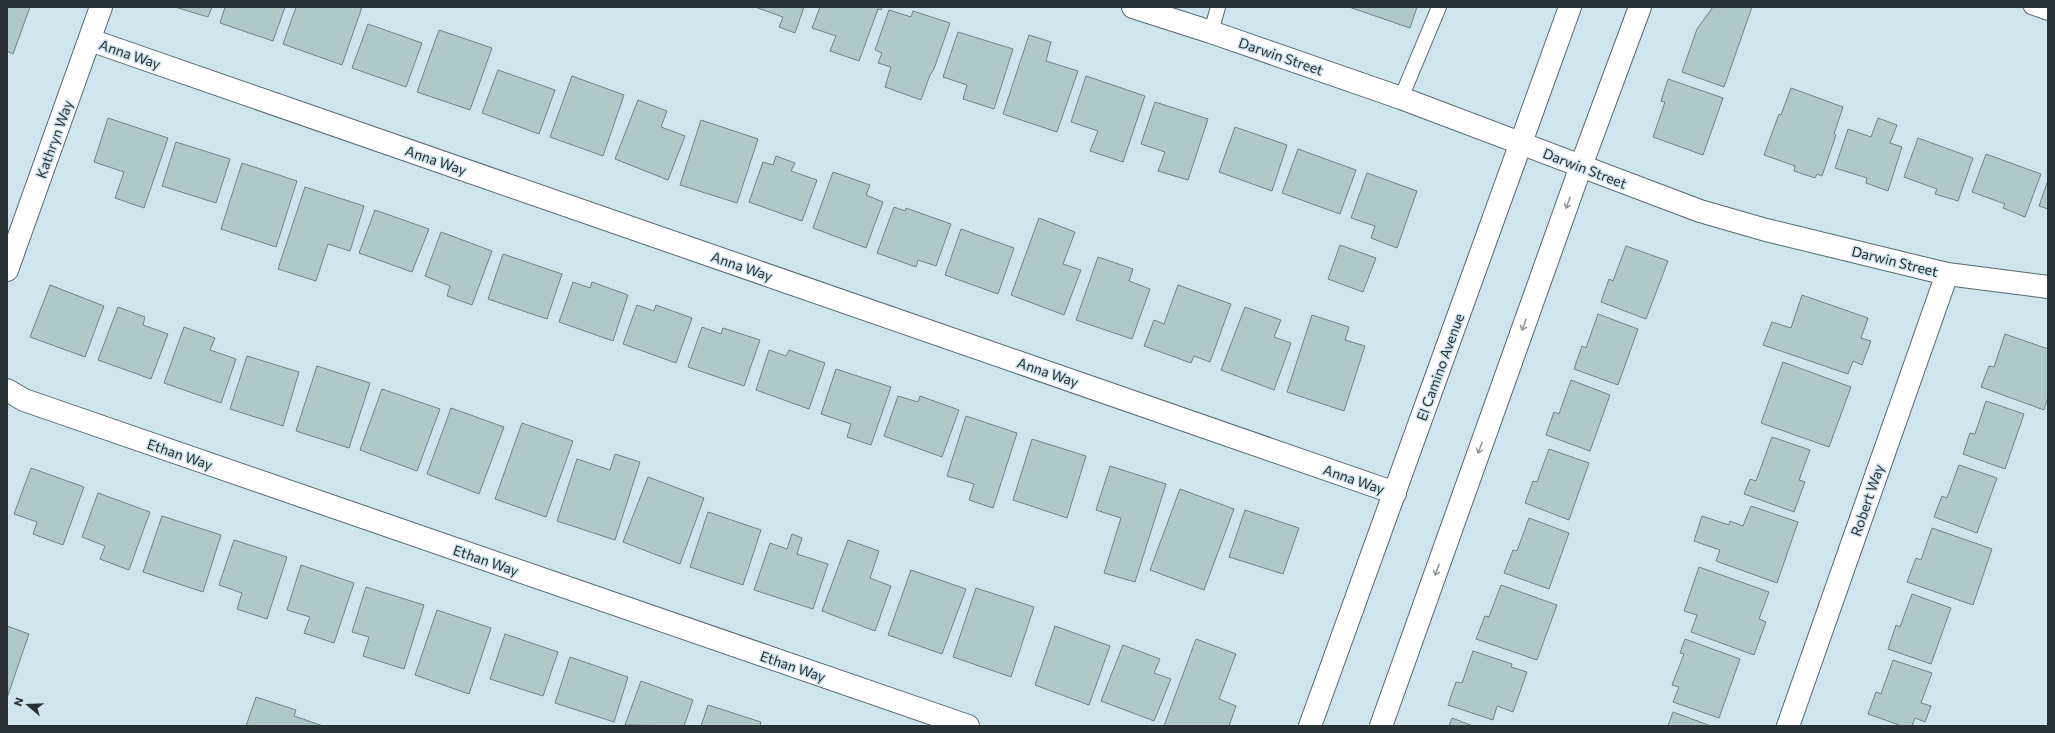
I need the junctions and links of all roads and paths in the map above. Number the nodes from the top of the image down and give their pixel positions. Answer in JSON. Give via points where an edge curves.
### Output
{"nodes":[{"id":1,"x":101,"y":7,"type":"edge"},
{"id":2,"x":1133,"y":7,"type":"edge"},
{"id":3,"x":1218,"y":7,"type":"edge"},
{"id":4,"x":1439,"y":7,"type":"edge"},
{"id":5,"x":1570,"y":7,"type":"edge"},
{"id":6,"x":1640,"y":7,"type":"edge"},
{"id":7,"x":2031,"y":7,"type":"edge"},
{"id":8,"x":2048,"y":13,"type":"edge"},
{"id":9,"x":1211,"y":32,"type":"junction"},
{"id":10,"x":90,"y":40,"type":"junction"},
{"id":11,"x":1401,"y":98,"type":"junction"},
{"id":12,"x":1520,"y":143,"type":"junction"},
{"id":13,"x":1581,"y":166,"type":"junction"},
{"id":14,"x":7,"y":270,"type":"edge"},
{"id":15,"x":1947,"y":274,"type":"junction"},
{"id":16,"x":2048,"y":286,"type":"edge"},
{"id":17,"x":7,"y":390,"type":"edge"},
{"id":18,"x":1395,"y":493,"type":"junction"},
{"id":19,"x":968,"y":726,"type":"edge"},
{"id":20,"x":1310,"y":726,"type":"edge"},
{"id":21,"x":1381,"y":726,"type":"edge"},
{"id":22,"x":1788,"y":726,"type":"edge"}],
"edges":[{"from":1,"to":10,"type":"street","name":"Kathryn Way"},
{"from":2,"to":9,"type":"street","name":"Darwin Street"},
{"from":3,"to":9,"type":"lane"},
{"from":4,"to":11,"type":"lane"},
{"from":5,"to":12,"type":"street","name":"El Camino Avenue"},
{"from":6,"to":13,"type":"street"},
{"from":7,"to":8,"type":"lane"},
{"from":9,"to":11,"type":"street","name":"Darwin Street"},
{"from":10,"to":14,"type":"street","name":"Kathryn Way"},
{"from":10,"to":18,"type":"street","name":"Anna Way"},
{"from":11,"to":12,"type":"street","name":"Darwin Street"},
{"from":12,"to":13,"type":"street","name":"Darwin Street"},
{"from":12,"to":18,"type":"street","name":"El Camino Avenue"},
{"from":13,"to":15,"type":"street","name":"Darwin Street","via":[[1700,211],[1766,230]]},
{"from":13,"to":21,"type":"street","one_way":true},
{"from":15,"to":16,"type":"street","name":"Darwin Street"},
{"from":15,"to":22,"type":"street","name":"Robert Way"},
{"from":17,"to":19,"type":"street","name":"Ethan Way","via":[[24,400]]},
{"from":18,"to":20,"type":"street","name":"El Camino Avenue"}]}
